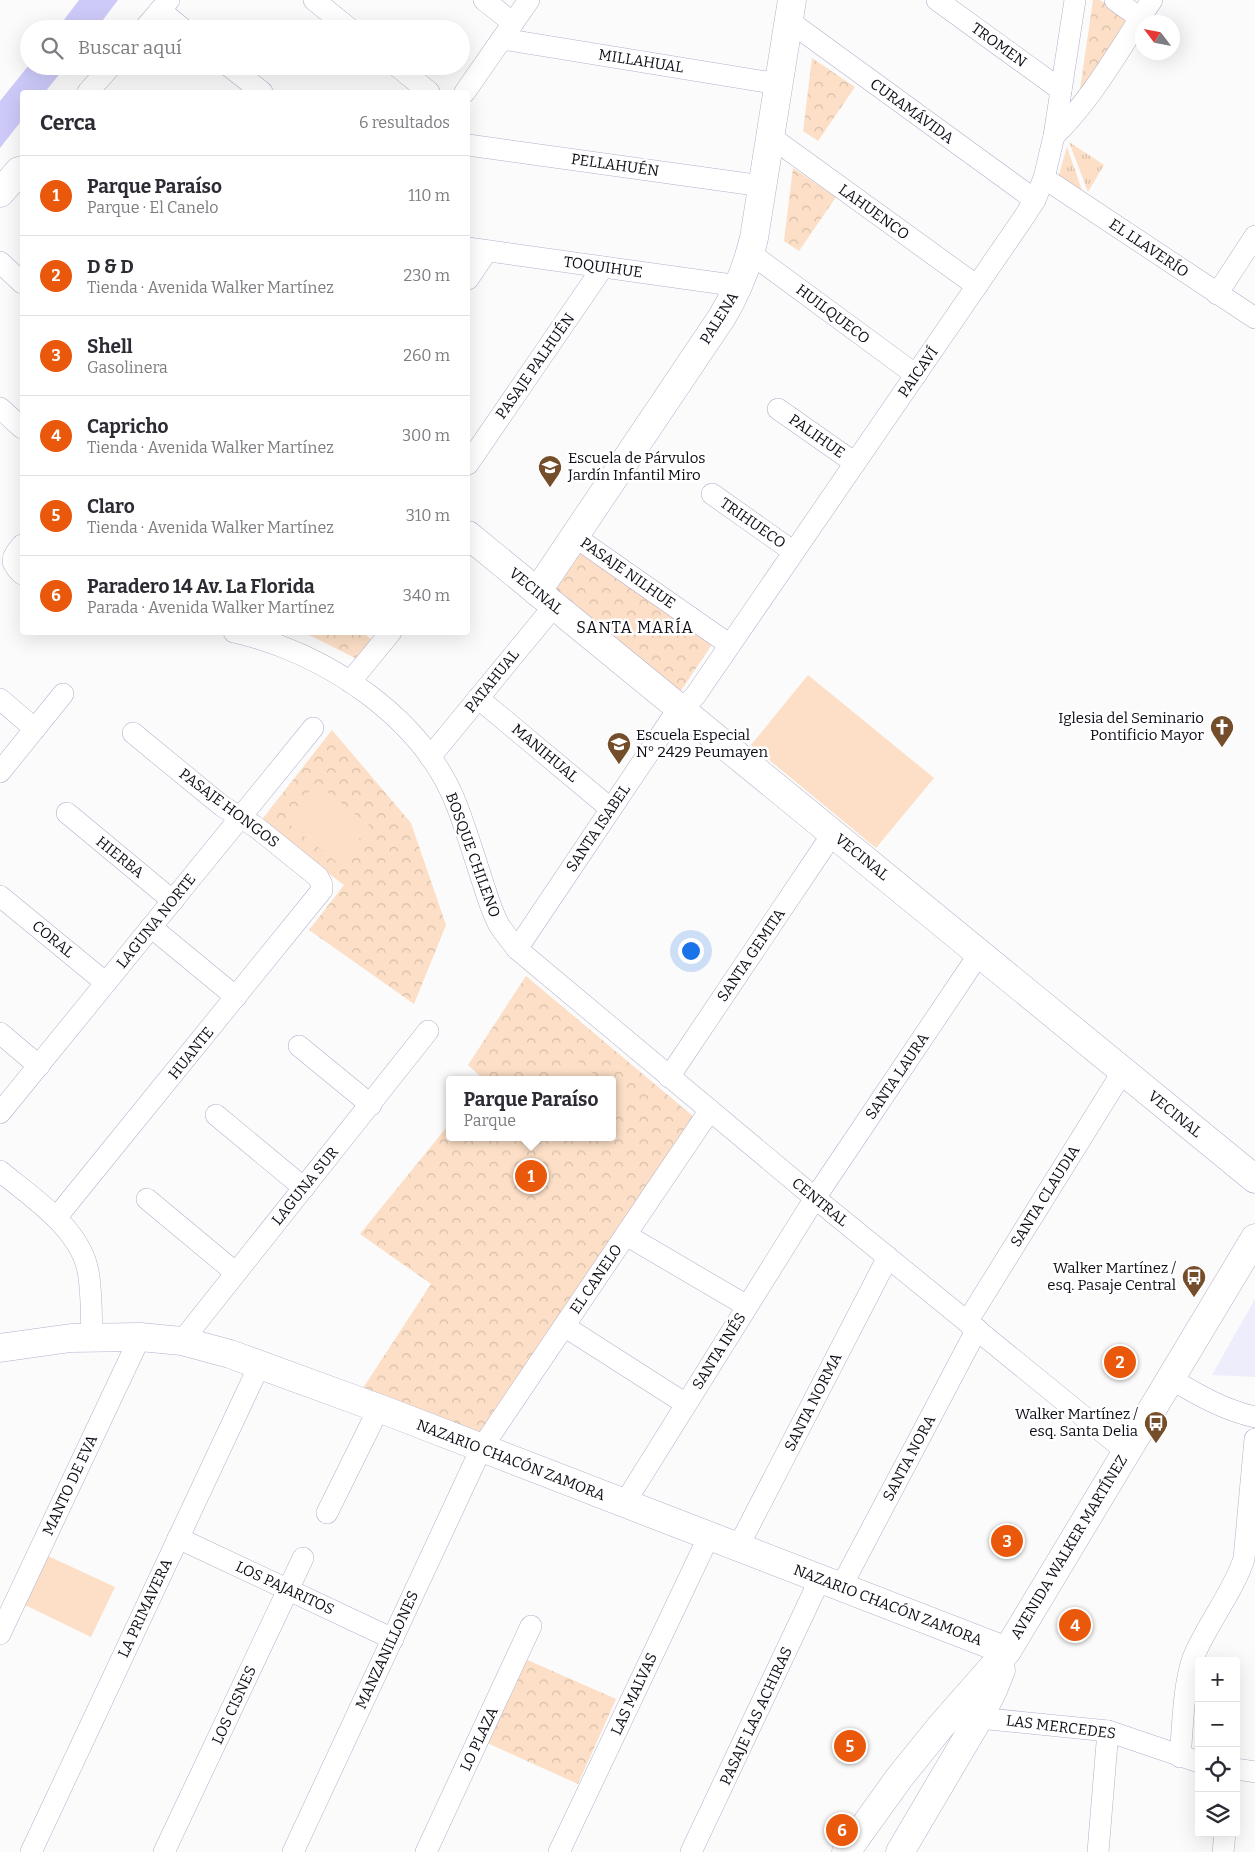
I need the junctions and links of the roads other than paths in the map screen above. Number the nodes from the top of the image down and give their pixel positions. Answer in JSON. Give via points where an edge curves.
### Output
{"nodes":[{"id":1,"x":314,"y":0,"type":"edge"},
{"id":2,"x":484,"y":0,"type":"edge"},
{"id":3,"x":529,"y":0,"type":"edge"},
{"id":4,"x":937,"y":0,"type":"edge"},
{"id":5,"x":1075,"y":0,"type":"edge"},
{"id":6,"x":1115,"y":0,"type":"edge"},
{"id":7,"x":1152,"y":0,"type":"edge"},
{"id":8,"x":165,"y":5,"type":"edge"},
{"id":9,"x":791,"y":11,"type":"edge"},
{"id":10,"x":1136,"y":15,"type":"edge"},
{"id":11,"x":1142,"y":15,"type":"edge"},
{"id":12,"x":152,"y":20,"type":"edge"},
{"id":13,"x":176,"y":20,"type":"edge"},
{"id":14,"x":339,"y":20,"type":"edge"},
{"id":15,"x":1135,"y":26,"type":"edge"},
{"id":16,"x":508,"y":31,"type":"junction"},
{"id":17,"x":105,"y":75,"type":"edge"},
{"id":18,"x":240,"y":75,"type":"edge"},
{"id":19,"x":407,"y":75,"type":"edge"},
{"id":20,"x":779,"y":84,"type":"junction"},
{"id":21,"x":94,"y":90,"type":"edge"},
{"id":22,"x":259,"y":90,"type":"edge"},
{"id":23,"x":426,"y":90,"type":"edge"},
{"id":24,"x":466,"y":90,"type":"edge"},
{"id":25,"x":1061,"y":90,"type":"junction"},
{"id":26,"x":1054,"y":136,"type":"junction"},
{"id":27,"x":770,"y":137,"type":"junction"},
{"id":28,"x":470,"y":144,"type":"edge"},
{"id":29,"x":20,"y":172,"type":"edge"},
{"id":30,"x":1044,"y":178,"type":"junction"},
{"id":31,"x":763,"y":186,"type":"junction"},
{"id":32,"x":0,"y":193,"type":"edge"},
{"id":33,"x":1035,"y":200,"type":"junction"},
{"id":34,"x":1255,"y":236,"type":"edge"},
{"id":35,"x":477,"y":250,"type":"edge"},
{"id":36,"x":750,"y":253,"type":"junction"},
{"id":37,"x":0,"y":262,"type":"edge"},
{"id":38,"x":603,"y":267,"type":"junction"},
{"id":39,"x":470,"y":273,"type":"edge"},
{"id":40,"x":20,"y":281,"type":"edge"},
{"id":41,"x":739,"y":286,"type":"junction"},
{"id":42,"x":977,"y":286,"type":"junction"},
{"id":43,"x":1217,"y":294,"type":"junction"},
{"id":44,"x":1255,"y":318,"type":"edge"},
{"id":45,"x":916,"y":375,"type":"junction"},
{"id":46,"x":0,"y":408,"type":"edge"},
{"id":47,"x":778,"y":409,"type":"dead end"},
{"id":48,"x":20,"y":426,"type":"edge"},
{"id":49,"x":470,"y":461,"type":"edge"},
{"id":50,"x":855,"y":464,"type":"junction"},
{"id":51,"x":712,"y":494,"type":"dead end"},
{"id":52,"x":574,"y":536,"type":"junction"},
{"id":53,"x":470,"y":539,"type":"edge"},
{"id":54,"x":794,"y":552,"type":"junction"},
{"id":55,"x":545,"y":599,"type":"junction"},
{"id":56,"x":248,"y":635,"type":"edge"},
{"id":57,"x":389,"y":635,"type":"edge"},
{"id":58,"x":730,"y":645,"type":"junction"},
{"id":59,"x":350,"y":682,"type":"junction"},
{"id":60,"x":63,"y":694,"type":"dead end"},
{"id":61,"x":478,"y":698,"type":"junction"},
{"id":62,"x":0,"y":699,"type":"edge"},
{"id":63,"x":682,"y":710,"type":"junction"},
{"id":64,"x":313,"y":728,"type":"dead end"},
{"id":65,"x":36,"y":729,"type":"junction"},
{"id":66,"x":133,"y":733,"type":"dead end"},
{"id":67,"x":430,"y":756,"type":"junction"},
{"id":68,"x":0,"y":772,"type":"edge"},
{"id":69,"x":611,"y":809,"type":"junction"},
{"id":70,"x":67,"y":813,"type":"dead end"},
{"id":71,"x":240,"y":818,"type":"junction"},
{"id":72,"x":833,"y":833,"type":"junction"},
{"id":73,"x":322,"y":885,"type":"joint"},
{"id":74,"x":0,"y":896,"type":"edge"},
{"id":75,"x":173,"y":901,"type":"junction"},
{"id":76,"x":151,"y":927,"type":"junction"},
{"id":77,"x":517,"y":949,"type":"junction"},
{"id":78,"x":979,"y":954,"type":"junction"},
{"id":79,"x":106,"y":983,"type":"junction"},
{"id":80,"x":236,"y":997,"type":"junction"},
{"id":81,"x":428,"y":1031,"type":"dead end"},
{"id":82,"x":0,"y":1033,"type":"edge"},
{"id":83,"x":299,"y":1046,"type":"dead end"},
{"id":84,"x":39,"y":1066,"type":"junction"},
{"id":85,"x":1123,"y":1071,"type":"junction"},
{"id":86,"x":669,"y":1076,"type":"junction"},
{"id":87,"x":371,"y":1105,"type":"junction"},
{"id":88,"x":710,"y":1110,"type":"junction"},
{"id":89,"x":0,"y":1113,"type":"edge"},
{"id":90,"x":216,"y":1115,"type":"dead end"},
{"id":91,"x":0,"y":1171,"type":"edge"},
{"id":92,"x":1255,"y":1179,"type":"edge"},
{"id":93,"x":304,"y":1188,"type":"junction"},
{"id":94,"x":815,"y":1198,"type":"junction"},
{"id":95,"x":147,"y":1199,"type":"dead end"},
{"id":96,"x":56,"y":1218,"type":"junction"},
{"id":97,"x":626,"y":1235,"type":"junction"},
{"id":98,"x":1255,"y":1238,"type":"edge"},
{"id":99,"x":888,"y":1257,"type":"junction"},
{"id":100,"x":236,"y":1273,"type":"junction"},
{"id":101,"x":747,"y":1306,"type":"junction"},
{"id":102,"x":564,"y":1326,"type":"junction"},
{"id":103,"x":972,"y":1326,"type":"junction"},
{"id":104,"x":92,"y":1337,"type":"junction"},
{"id":105,"x":140,"y":1337,"type":"junction"},
{"id":106,"x":182,"y":1341,"type":"junction"},
{"id":107,"x":2,"y":1351,"type":"edge"},
{"id":108,"x":260,"y":1364,"type":"junction"},
{"id":109,"x":1170,"y":1379,"type":"junction"},
{"id":110,"x":686,"y":1404,"type":"junction"},
{"id":111,"x":379,"y":1408,"type":"junction"},
{"id":112,"x":1255,"y":1417,"type":"edge"},
{"id":113,"x":1255,"y":1439,"type":"edge"},
{"id":114,"x":481,"y":1449,"type":"junction"},
{"id":115,"x":1127,"y":1452,"type":"junction"},
{"id":116,"x":624,"y":1504,"type":"junction"},
{"id":117,"x":327,"y":1513,"type":"dead end"},
{"id":118,"x":709,"y":1536,"type":"junction"},
{"id":119,"x":178,"y":1538,"type":"junction"},
{"id":120,"x":738,"y":1548,"type":"junction"},
{"id":121,"x":303,"y":1558,"type":"dead end"},
{"id":122,"x":831,"y":1583,"type":"junction"},
{"id":123,"x":288,"y":1590,"type":"junction"},
{"id":124,"x":531,"y":1626,"type":"dead end"},
{"id":125,"x":0,"y":1634,"type":"edge"},
{"id":126,"x":393,"y":1639,"type":"junction"},
{"id":127,"x":1007,"y":1651,"type":"junction"},
{"id":128,"x":979,"y":1718,"type":"junction"},
{"id":129,"x":1108,"y":1731,"type":"junction"},
{"id":130,"x":1190,"y":1759,"type":"edge"},
{"id":131,"x":1240,"y":1770,"type":"edge"},
{"id":132,"x":1255,"y":1772,"type":"edge"},
{"id":133,"x":1225,"y":1837,"type":"edge"},
{"id":134,"x":31,"y":1852,"type":"edge"},
{"id":135,"x":164,"y":1852,"type":"edge"},
{"id":136,"x":293,"y":1852,"type":"edge"},
{"id":137,"x":426,"y":1852,"type":"edge"},
{"id":138,"x":559,"y":1852,"type":"edge"},
{"id":139,"x":691,"y":1852,"type":"edge"},
{"id":140,"x":846,"y":1852,"type":"edge"},
{"id":141,"x":900,"y":1852,"type":"edge"},
{"id":142,"x":1098,"y":1852,"type":"edge"},
{"id":143,"x":1223,"y":1852,"type":"edge"}],
"edges":[{"from":1,"to":14,"type":"street"},
{"from":2,"to":16,"type":"street"},
{"from":3,"to":16,"type":"street"},
{"from":4,"to":25,"type":"street","name":"TROMEN"},
{"from":5,"to":25,"type":"street","name":"PAICAVÍ"},
{"from":6,"to":10,"type":"street"},
{"from":7,"to":11,"type":"street"},
{"from":8,"to":12,"type":"street"},
{"from":8,"to":13,"type":"street"},
{"from":9,"to":20,"type":"street","name":"PALENA"},
{"from":9,"to":33,"type":"street","name":"CURAMÁVIDA"},
{"from":15,"to":26,"type":"street","via":[[1084,103]]},
{"from":16,"to":20,"type":"street","name":"MILLAHUAL"},
{"from":16,"to":24,"type":"street"},
{"from":17,"to":21,"type":"street"},
{"from":18,"to":22,"type":"street"},
{"from":19,"to":23,"type":"street"},
{"from":20,"to":27,"type":"street","name":"PALENA"},
{"from":25,"to":26,"type":"street","name":"PAICAVÍ"},
{"from":26,"to":30,"type":"street","name":"PAICAVÍ"},
{"from":27,"to":31,"type":"street","name":"PALENA"},
{"from":27,"to":42,"type":"street","name":"LAHUENCO"},
{"from":28,"to":31,"type":"street","name":"PELLAHUÉN"},
{"from":29,"to":32,"type":"street"},
{"from":30,"to":33,"type":"street","name":"PAICAVÍ"},
{"from":30,"to":43,"type":"street","name":"EL LLAVERÍO"},
{"from":31,"to":36,"type":"street","name":"PALENA"},
{"from":33,"to":42,"type":"street","name":"PAICAVÍ"},
{"from":34,"to":43,"type":"street"},
{"from":35,"to":38,"type":"street","name":"TOQUIHUE"},
{"from":35,"to":39,"type":"street"},
{"from":36,"to":41,"type":"street","name":"PALENA"},
{"from":36,"to":45,"type":"street","name":"HUILQUECO"},
{"from":37,"to":40,"type":"street"},
{"from":38,"to":41,"type":"street","name":"TOQUIHUE"},
{"from":38,"to":49,"type":"street","name":"PASAJE PALHUÉN"},
{"from":41,"to":52,"type":"street","name":"PALENA","via":[[722,317]]},
{"from":42,"to":45,"type":"street","name":"PAICAVÍ"},
{"from":43,"to":44,"type":"street","name":"EL LLAVERÍO"},
{"from":45,"to":50,"type":"street","name":"PAICAVÍ"},
{"from":46,"to":48,"type":"street"},
{"from":47,"to":50,"type":"street","name":"PALIHUE"},
{"from":50,"to":54,"type":"street","name":"PAICAVÍ"},
{"from":51,"to":54,"type":"street","name":"TRIHUECO"},
{"from":52,"to":55,"type":"street","name":"PALENA"},
{"from":52,"to":58,"type":"street","name":"PASAJE NILHUE"},
{"from":53,"to":55,"type":"street","name":"VECINAL"},
{"from":54,"to":58,"type":"street","name":"PAICAVÍ"},
{"from":55,"to":61,"type":"street","name":"PATAHUAL"},
{"from":55,"to":63,"type":"street","name":"VECINAL"},
{"from":56,"to":59,"type":"street","name":"BOSQUE CHILENO","via":[[314,661]]},
{"from":57,"to":59,"type":"street"},
{"from":58,"to":63,"type":"street","name":"PAICAVÍ"},
{"from":59,"to":67,"type":"street","name":"BOSQUE CHILENO","via":[[399,721]]},
{"from":60,"to":65,"type":"street"},
{"from":61,"to":67,"type":"street","name":"PATAHUAL"},
{"from":61,"to":69,"type":"street","name":"MANIHUAL"},
{"from":62,"to":65,"type":"street"},
{"from":63,"to":69,"type":"street","name":"SANTA ISABEL","via":[[670,721]]},
{"from":63,"to":72,"type":"street","name":"VECINAL"},
{"from":64,"to":71,"type":"street","name":"LAGUNA NORTE"},
{"from":65,"to":68,"type":"street"},
{"from":66,"to":71,"type":"street","name":"PASAJE HONGOS"},
{"from":67,"to":77,"type":"street","name":"BOSQUE CHILENO","via":[[457,806],[494,915]]},
{"from":69,"to":77,"type":"street","name":"SANTA ISABEL"},
{"from":70,"to":75,"type":"street","name":"HIERBA"},
{"from":71,"to":73,"type":"street","name":"PASAJE HONGOS","via":[[318,877]]},
{"from":71,"to":75,"type":"street","name":"LAGUNA NORTE"},
{"from":72,"to":78,"type":"street","name":"VECINAL"},
{"from":72,"to":86,"type":"street","name":"SANTA GEMITA"},
{"from":73,"to":80,"type":"street","name":"HUANTE","via":[[319,895]]},
{"from":74,"to":79,"type":"street","name":"CORAL"},
{"from":75,"to":76,"type":"street","name":"LAGUNA NORTE"},
{"from":76,"to":79,"type":"street","name":"LAGUNA NORTE"},
{"from":76,"to":80,"type":"street"},
{"from":77,"to":86,"type":"street","name":"CENTRAL"},
{"from":78,"to":85,"type":"street","name":"VECINAL"},
{"from":78,"to":94,"type":"street","name":"SANTA LAURA"},
{"from":79,"to":84,"type":"street","name":"LAGUNA NORTE"},
{"from":80,"to":96,"type":"street","name":"HUANTE"},
{"from":81,"to":87,"type":"street","name":"LAGUNA SUR"},
{"from":82,"to":84,"type":"street"},
{"from":83,"to":87,"type":"street"},
{"from":84,"to":89,"type":"street","name":"LAGUNA NORTE"},
{"from":85,"to":92,"type":"street","name":"VECINAL"},
{"from":85,"to":103,"type":"street","name":"SANTA CLAUDIA"},
{"from":86,"to":88,"type":"street","name":"CENTRAL"},
{"from":87,"to":93,"type":"street","name":"LAGUNA SUR"},
{"from":88,"to":94,"type":"street","name":"CENTRAL"},
{"from":88,"to":97,"type":"street","name":"EL CANELO"},
{"from":90,"to":93,"type":"street"},
{"from":91,"to":96,"type":"street"},
{"from":93,"to":100,"type":"street","name":"LAGUNA SUR"},
{"from":94,"to":99,"type":"street","name":"CENTRAL"},
{"from":94,"to":101,"type":"street","name":"SANTA INÉS"},
{"from":95,"to":100,"type":"street"},
{"from":96,"to":104,"type":"street","via":[[74,1238],[86,1261]]},
{"from":97,"to":101,"type":"street"},
{"from":97,"to":102,"type":"street","name":"EL CANELO"},
{"from":98,"to":109,"type":"street","name":"AVENIDA WALKER MARTÍNEZ"},
{"from":99,"to":103,"type":"street","name":"CENTRAL"},
{"from":99,"to":120,"type":"street","name":"SANTA NORMA"},
{"from":100,"to":106,"type":"street","name":"LAGUNA SUR"},
{"from":101,"to":110,"type":"street","name":"SANTA INÉS"},
{"from":102,"to":110,"type":"street"},
{"from":102,"to":114,"type":"street","name":"EL CANELO"},
{"from":103,"to":115,"type":"street","name":"CENTRAL"},
{"from":103,"to":122,"type":"street","name":"SANTA NORA"},
{"from":104,"to":105,"type":"street","name":"NAZARIO CHACÓN ZAMORA"},
{"from":104,"to":107,"type":"street","name":"NAZARIO CHACÓN ZAMORA"},
{"from":105,"to":106,"type":"street","name":"NAZARIO CHACÓN ZAMORA"},
{"from":105,"to":125,"type":"street","name":"MANTO DE EVA"},
{"from":106,"to":108,"type":"street","name":"NAZARIO CHACÓN ZAMORA"},
{"from":108,"to":111,"type":"street","name":"NAZARIO CHACÓN ZAMORA"},
{"from":108,"to":119,"type":"street","name":"LA PRIMAVERA"},
{"from":109,"to":112,"type":"street","via":[[1220,1406]]},
{"from":109,"to":115,"type":"street","name":"AVENIDA WALKER MARTÍNEZ"},
{"from":110,"to":116,"type":"street","name":"SANTA INÉS"},
{"from":111,"to":114,"type":"street","name":"NAZARIO CHACÓN ZAMORA"},
{"from":111,"to":117,"type":"street"},
{"from":113,"to":130,"type":"street","via":[[1244,1559],[1193,1659],[1188,1680]]},
{"from":114,"to":116,"type":"street","name":"NAZARIO CHACÓN ZAMORA"},
{"from":114,"to":126,"type":"street","name":"MANZANILLONES"},
{"from":115,"to":127,"type":"street","name":"AVENIDA WALKER MARTÍNEZ"},
{"from":116,"to":118,"type":"street","name":"NAZARIO CHACÓN ZAMORA"},
{"from":118,"to":120,"type":"street","name":"NAZARIO CHACÓN ZAMORA"},
{"from":118,"to":138,"type":"street","name":"LAS MALVAS"},
{"from":119,"to":123,"type":"street","name":"LOS PAJARITOS"},
{"from":119,"to":134,"type":"street","name":"LA PRIMAVERA"},
{"from":120,"to":122,"type":"street","name":"NAZARIO CHACÓN ZAMORA"},
{"from":121,"to":123,"type":"street","name":"LOS CISNES"},
{"from":122,"to":127,"type":"street","name":"NAZARIO CHACÓN ZAMORA"},
{"from":122,"to":139,"type":"street","name":"PASAJE LAS ACHIRAS"},
{"from":123,"to":126,"type":"street","name":"LOS PAJARITOS"},
{"from":123,"to":135,"type":"street","name":"LOS CISNES"},
{"from":124,"to":137,"type":"street","name":"LO PLAZA"},
{"from":126,"to":136,"type":"street","name":"MANZANILLONES"},
{"from":127,"to":128,"type":"street","name":"AVENIDA WALKER MARTÍNEZ"},
{"from":127,"to":140,"type":"street","name":"AVENIDA WALKER MARTÍNEZ","via":[[899,1778]]},
{"from":128,"to":129,"type":"street","name":"LAS MERCEDES"},
{"from":128,"to":141,"type":"street","name":"AVENIDA WALKER MARTÍNEZ"},
{"from":129,"to":130,"type":"street","name":"LAS MERCEDES"},
{"from":129,"to":142,"type":"street"},
{"from":131,"to":132,"type":"street"},
{"from":133,"to":143,"type":"street"}]}
